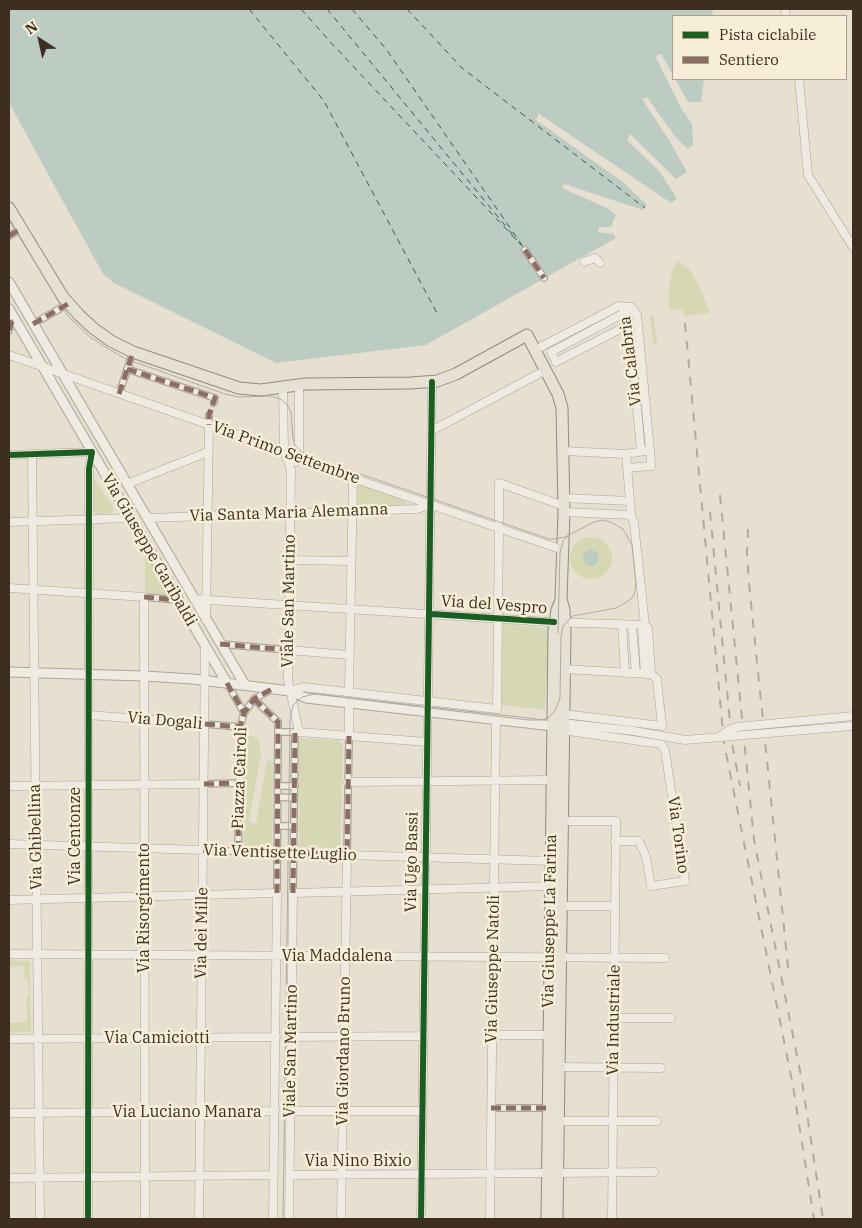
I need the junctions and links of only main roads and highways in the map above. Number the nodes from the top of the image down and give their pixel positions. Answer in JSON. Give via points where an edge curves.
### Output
{"nodes":[{"id":1,"x":9,"y":208,"type":"edge"},
{"id":2,"x":559,"y":623,"type":"junction"},
{"id":3,"x":561,"y":723,"type":"junction"},
{"id":4,"x":555,"y":957,"type":"junction"},
{"id":5,"x":552,"y":1173,"type":"junction"},
{"id":6,"x":547,"y":1219,"type":"edge"},
{"id":7,"x":557,"y":1219,"type":"edge"}],
"edges":[{"from":1,"to":2,"type":"main road","via":[[58,291],[103,335],[134,352],[239,388],[432,382],[456,374],[527,335],[562,405],[564,505]]},
{"from":2,"to":3,"type":"main road","name":"Via Giuseppe La Farina"},
{"from":2,"to":3,"type":"main road","name":"Via Giuseppe La Farina","via":[[564,669]]},
{"from":3,"to":4,"type":"main road","name":"Via Giuseppe La Farina","via":[[561,906]]},
{"from":3,"to":4,"type":"main road","name":"Via Giuseppe La Farina","via":[[552,780],[551,886]]},
{"from":4,"to":5,"type":"main road","name":"Via Giuseppe La Farina","via":[[549,1035],[548,1108]]},
{"from":4,"to":5,"type":"main road","name":"Via Giuseppe La Farina","via":[[559,1068],[558,1121]]},
{"from":5,"to":6,"type":"main road","name":"Via Giuseppe La Farina"},
{"from":5,"to":7,"type":"main road","name":"Via Giuseppe La Farina"}]}
